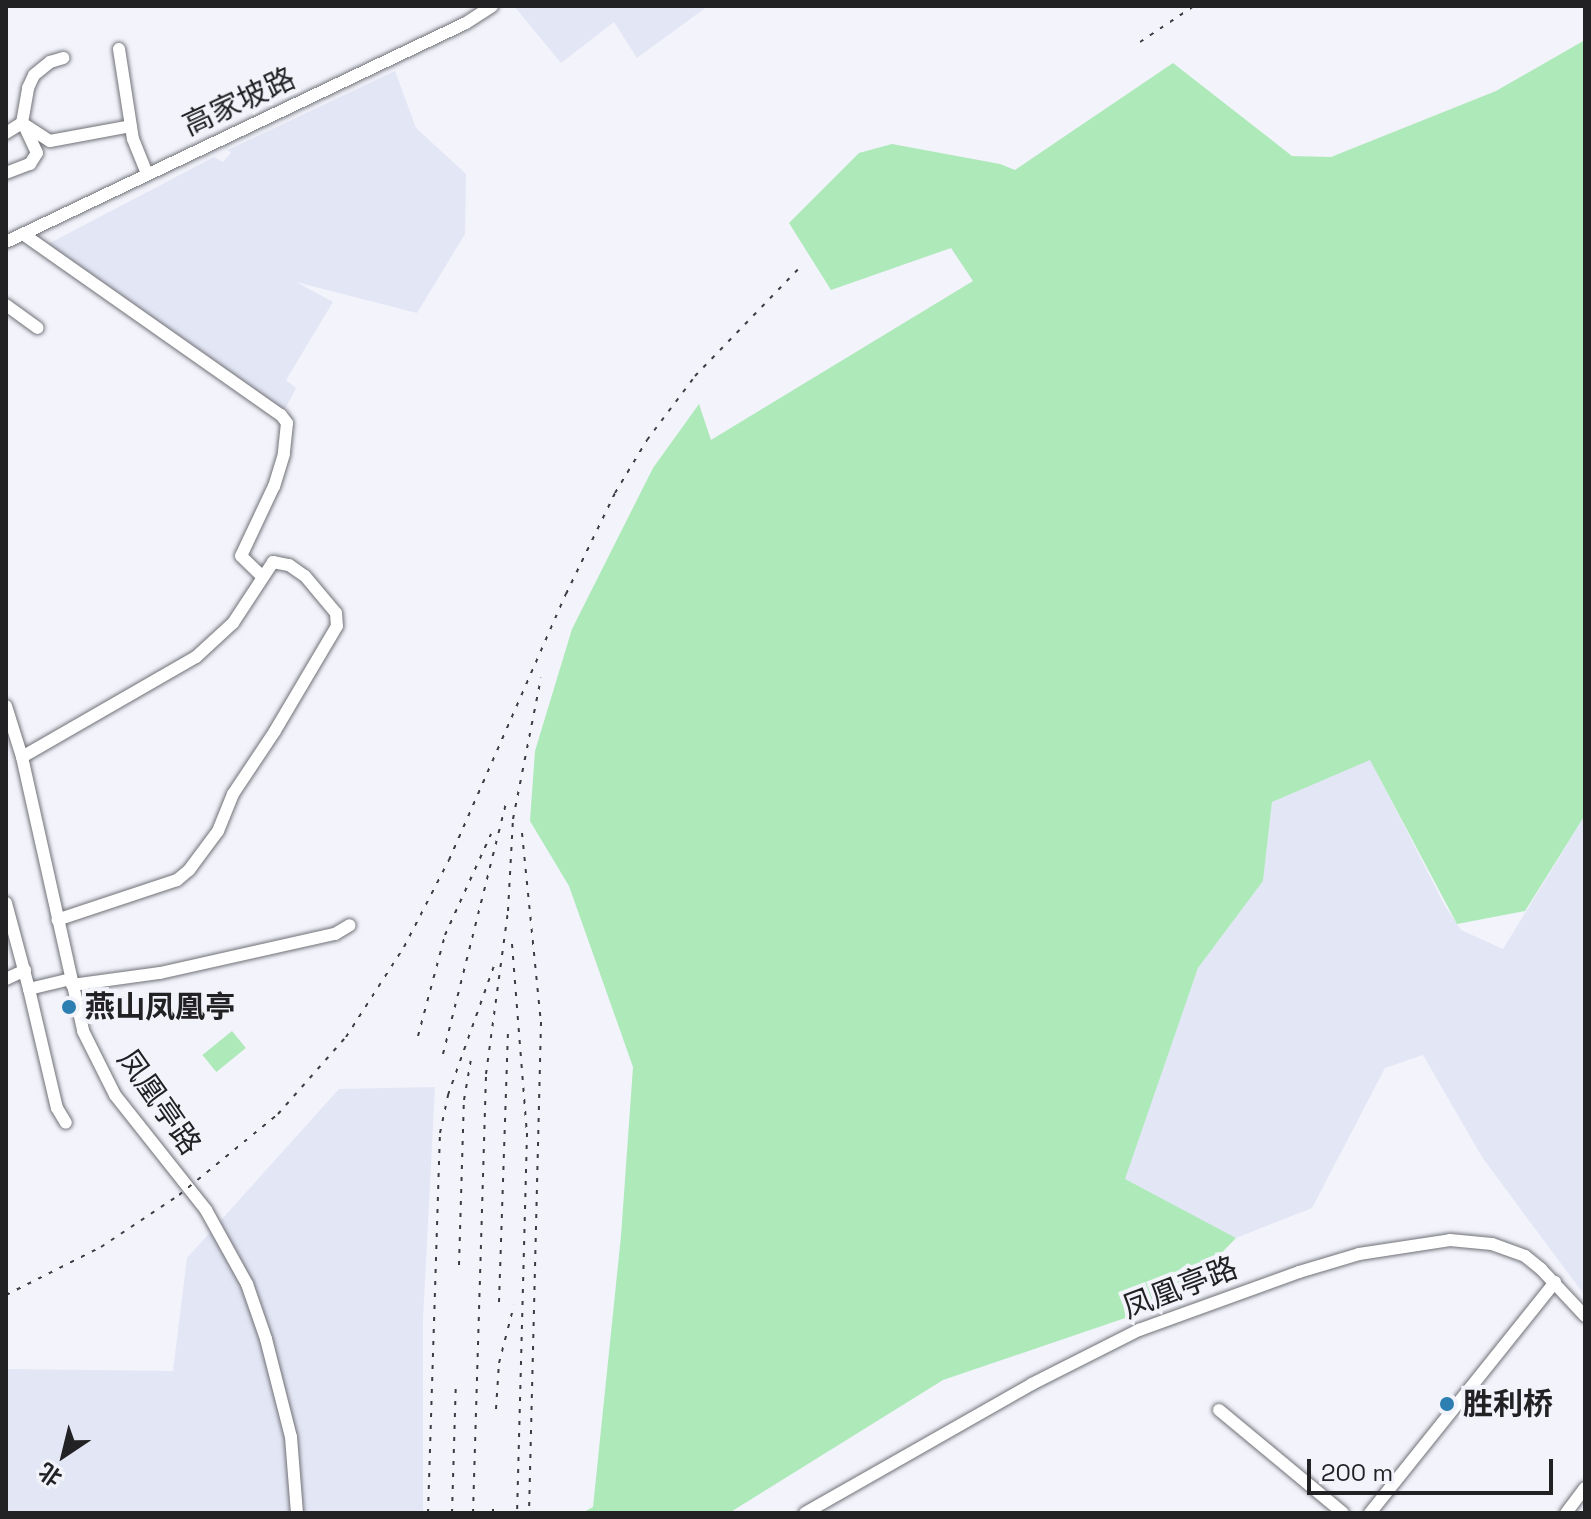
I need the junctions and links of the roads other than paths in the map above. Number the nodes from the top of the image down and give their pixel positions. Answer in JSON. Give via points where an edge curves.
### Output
{"nodes":[{"id":1,"x":492,"y":6,"type":"edge"},
{"id":2,"x":119,"y":49,"type":"dead end"},
{"id":3,"x":63,"y":58,"type":"dead end"},
{"id":4,"x":22,"y":123,"type":"junction"},
{"id":5,"x":131,"y":126,"type":"junction"},
{"id":6,"x":6,"y":133,"type":"edge"},
{"id":7,"x":6,"y":173,"type":"edge"},
{"id":8,"x":147,"y":173,"type":"dead end"},
{"id":9,"x":23,"y":234,"type":"junction"},
{"id":10,"x":6,"y":242,"type":"edge"},
{"id":11,"x":6,"y":305,"type":"edge"},
{"id":12,"x":38,"y":328,"type":"dead end"},
{"id":13,"x":262,"y":576,"type":"junction"},
{"id":14,"x":6,"y":706,"type":"edge"},
{"id":15,"x":22,"y":757,"type":"junction"},
{"id":16,"x":7,"y":905,"type":"edge"},
{"id":17,"x":57,"y":920,"type":"junction"},
{"id":18,"x":350,"y":925,"type":"dead end"},
{"id":19,"x":25,"y":970,"type":"junction"},
{"id":20,"x":6,"y":979,"type":"edge"},
{"id":21,"x":71,"y":982,"type":"junction"},
{"id":22,"x":29,"y":989,"type":"junction"},
{"id":23,"x":66,"y":1123,"type":"dead end"},
{"id":24,"x":1555,"y":1282,"type":"junction"},
{"id":25,"x":1585,"y":1316,"type":"edge"},
{"id":26,"x":1219,"y":1410,"type":"dead end"},
{"id":27,"x":1585,"y":1488,"type":"edge"},
{"id":28,"x":297,"y":1513,"type":"edge"},
{"id":29,"x":805,"y":1513,"type":"edge"},
{"id":30,"x":1343,"y":1513,"type":"edge"},
{"id":31,"x":1370,"y":1513,"type":"edge"},
{"id":32,"x":1566,"y":1513,"type":"edge"}],
"edges":[{"from":1,"to":9,"type":"street","name":"高家坡路"},
{"from":2,"to":5,"type":"street"},
{"from":3,"to":4,"type":"street","via":[[34,75]]},
{"from":4,"to":5,"type":"street","via":[[50,141]]},
{"from":4,"to":6,"type":"street"},
{"from":4,"to":7,"type":"street","via":[[37,153],[30,164]]},
{"from":5,"to":8,"type":"street"},
{"from":9,"to":10,"type":"street","name":"高家坡路"},
{"from":9,"to":13,"type":"street","via":[[287,423],[274,486],[241,556]]},
{"from":11,"to":12,"type":"street"},
{"from":13,"to":15,"type":"street","via":[[233,623],[196,657]]},
{"from":13,"to":17,"type":"street","via":[[273,562],[289,565],[319,590],[338,620],[233,794],[218,831],[177,880]]},
{"from":14,"to":15,"type":"street","name":"凤凰亭路"},
{"from":15,"to":17,"type":"street","name":"凤凰亭路"},
{"from":16,"to":19,"type":"street"},
{"from":17,"to":21,"type":"street","name":"凤凰亭路"},
{"from":18,"to":21,"type":"street","via":[[335,934],[160,973]]},
{"from":19,"to":20,"type":"street"},
{"from":19,"to":22,"type":"street"},
{"from":21,"to":22,"type":"street"},
{"from":21,"to":28,"type":"street","name":"凤凰亭路","via":[[83,1031],[115,1095],[206,1210],[247,1284],[291,1437]]},
{"from":22,"to":23,"type":"street","via":[[57,1108]]},
{"from":24,"to":25,"type":"street","name":"凤凰亭路"},
{"from":24,"to":29,"type":"street","name":"凤凰亭路","via":[[1525,1256],[1475,1240],[1359,1254],[1299,1272],[1112,1343]]},
{"from":24,"to":31,"type":"street"},
{"from":26,"to":30,"type":"street"},
{"from":27,"to":32,"type":"street"}]}
